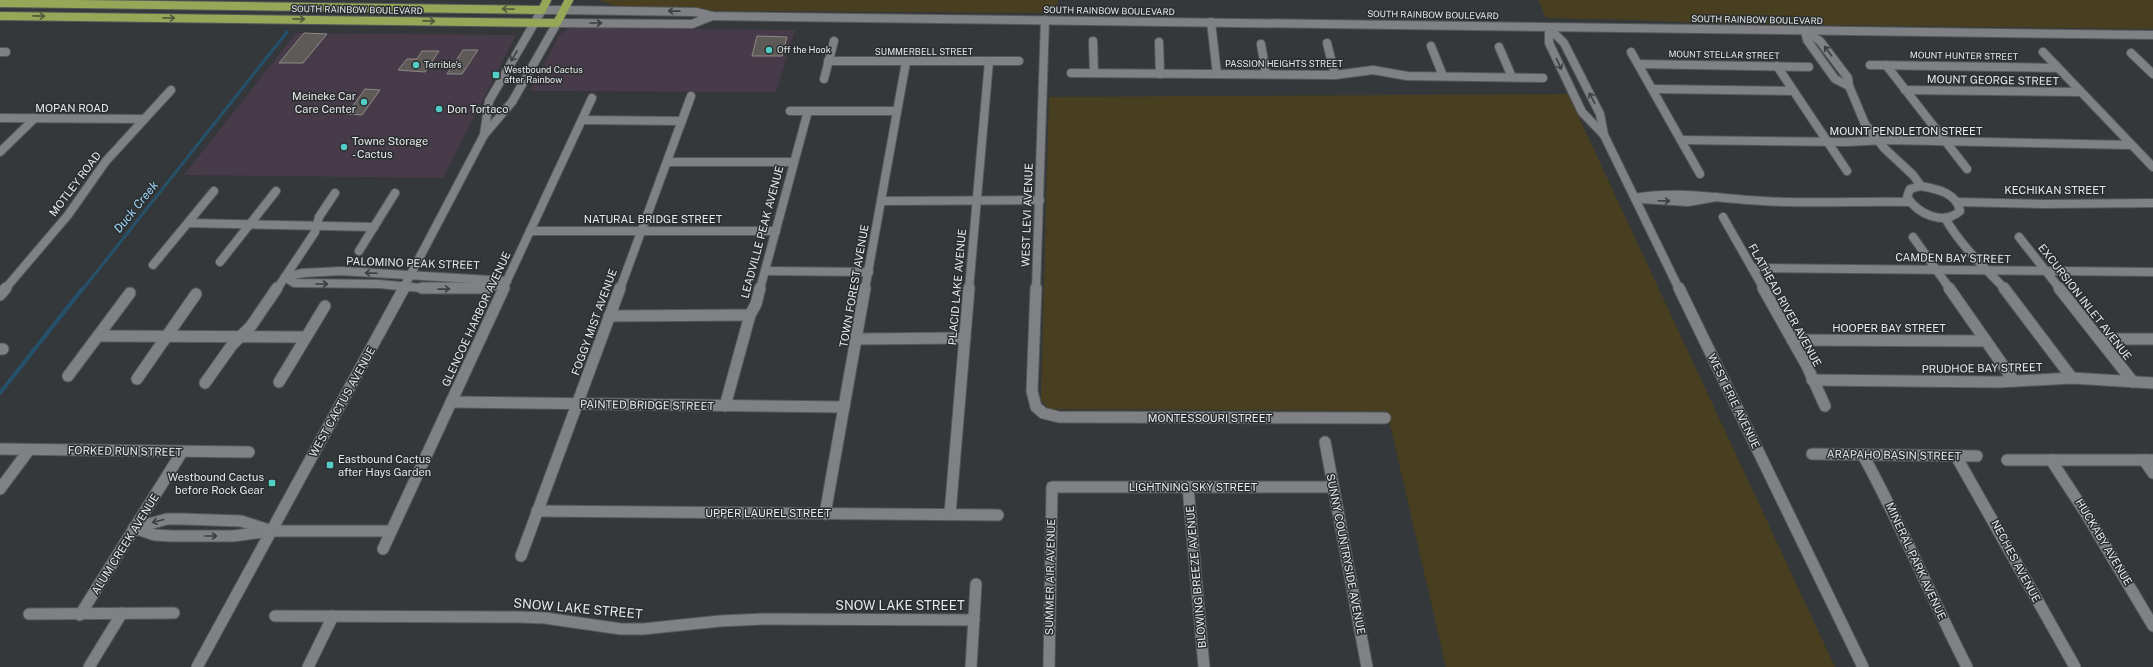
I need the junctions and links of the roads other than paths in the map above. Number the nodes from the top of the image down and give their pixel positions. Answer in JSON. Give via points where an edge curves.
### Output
{"nodes":[{"id":1,"x":547,"y":0,"type":"edge"},
{"id":2,"x":570,"y":0,"type":"edge"},
{"id":3,"x":0,"y":3,"type":"edge"},
{"id":4,"x":542,"y":10,"type":"junction"},
{"id":5,"x":564,"y":10,"type":"junction"},
{"id":6,"x":0,"y":16,"type":"edge"},
{"id":7,"x":712,"y":16,"type":"junction"},
{"id":8,"x":1045,"y":20,"type":"junction"},
{"id":9,"x":534,"y":22,"type":"junction"},
{"id":10,"x":557,"y":22,"type":"junction"},
{"id":11,"x":1211,"y":22,"type":"junction"},
{"id":12,"x":1549,"y":28,"type":"junction"},
{"id":13,"x":1805,"y":31,"type":"junction"},
{"id":14,"x":2153,"y":35,"type":"edge"},
{"id":15,"x":834,"y":41,"type":"dead end"},
{"id":16,"x":1093,"y":41,"type":"dead end"},
{"id":17,"x":1159,"y":42,"type":"dead end"},
{"id":18,"x":1327,"y":43,"type":"dead end"},
{"id":19,"x":1261,"y":44,"type":"dead end"},
{"id":20,"x":1431,"y":46,"type":"dead end"},
{"id":21,"x":1499,"y":47,"type":"dead end"},
{"id":22,"x":1631,"y":52,"type":"dead end"},
{"id":23,"x":2044,"y":52,"type":"dead end"},
{"id":24,"x":2131,"y":53,"type":"dead end"},
{"id":25,"x":828,"y":61,"type":"junction"},
{"id":26,"x":989,"y":61,"type":"junction"},
{"id":27,"x":1019,"y":61,"type":"dead end"},
{"id":28,"x":906,"y":62,"type":"junction"},
{"id":29,"x":1638,"y":64,"type":"junction"},
{"id":30,"x":1870,"y":65,"type":"dead end"},
{"id":31,"x":1886,"y":65,"type":"junction"},
{"id":32,"x":1777,"y":66,"type":"junction"},
{"id":33,"x":1809,"y":66,"type":"dead end"},
{"id":34,"x":2058,"y":68,"type":"junction"},
{"id":35,"x":1072,"y":73,"type":"dead end"},
{"id":36,"x":1094,"y":73,"type":"junction"},
{"id":37,"x":1160,"y":74,"type":"junction"},
{"id":38,"x":1217,"y":74,"type":"junction"},
{"id":39,"x":1266,"y":74,"type":"junction"},
{"id":40,"x":2153,"y":74,"type":"edge"},
{"id":41,"x":1335,"y":75,"type":"junction"},
{"id":42,"x":1443,"y":76,"type":"junction"},
{"id":43,"x":1512,"y":77,"type":"junction"},
{"id":44,"x":1543,"y":78,"type":"dead end"},
{"id":45,"x":824,"y":79,"type":"dead end"},
{"id":46,"x":1849,"y":86,"type":"junction"},
{"id":47,"x":1653,"y":89,"type":"junction"},
{"id":48,"x":171,"y":90,"type":"dead end"},
{"id":49,"x":1906,"y":90,"type":"junction"},
{"id":50,"x":1793,"y":91,"type":"junction"},
{"id":51,"x":2080,"y":92,"type":"junction"},
{"id":52,"x":691,"y":96,"type":"dead end"},
{"id":53,"x":592,"y":98,"type":"dead end"},
{"id":54,"x":790,"y":111,"type":"dead end"},
{"id":55,"x":808,"y":111,"type":"junction"},
{"id":56,"x":898,"y":112,"type":"junction"},
{"id":57,"x":0,"y":118,"type":"edge"},
{"id":58,"x":35,"y":118,"type":"junction"},
{"id":59,"x":144,"y":119,"type":"junction"},
{"id":60,"x":582,"y":120,"type":"junction"},
{"id":61,"x":682,"y":121,"type":"junction"},
{"id":62,"x":484,"y":135,"type":"junction"},
{"id":63,"x":1604,"y":135,"type":"junction"},
{"id":64,"x":1681,"y":140,"type":"junction"},
{"id":65,"x":1878,"y":141,"type":"junction"},
{"id":66,"x":1827,"y":142,"type":"junction"},
{"id":67,"x":1946,"y":142,"type":"junction"},
{"id":68,"x":2131,"y":145,"type":"junction"},
{"id":69,"x":0,"y":152,"type":"edge"},
{"id":70,"x":667,"y":162,"type":"junction"},
{"id":71,"x":794,"y":162,"type":"junction"},
{"id":72,"x":2153,"y":167,"type":"edge"},
{"id":73,"x":1967,"y":170,"type":"dead end"},
{"id":74,"x":1847,"y":171,"type":"dead end"},
{"id":75,"x":1700,"y":174,"type":"dead end"},
{"id":76,"x":1921,"y":186,"type":"junction"},
{"id":77,"x":214,"y":191,"type":"dead end"},
{"id":78,"x":276,"y":191,"type":"dead end"},
{"id":79,"x":335,"y":193,"type":"dead end"},
{"id":80,"x":395,"y":193,"type":"dead end"},
{"id":81,"x":1635,"y":198,"type":"junction"},
{"id":82,"x":977,"y":200,"type":"junction"},
{"id":83,"x":1040,"y":200,"type":"junction"},
{"id":84,"x":881,"y":201,"type":"junction"},
{"id":85,"x":1909,"y":202,"type":"junction"},
{"id":86,"x":1958,"y":202,"type":"junction"},
{"id":87,"x":2153,"y":203,"type":"edge"},
{"id":88,"x":1723,"y":217,"type":"dead end"},
{"id":89,"x":1945,"y":218,"type":"junction"},
{"id":90,"x":188,"y":223,"type":"junction"},
{"id":91,"x":250,"y":224,"type":"junction"},
{"id":92,"x":316,"y":225,"type":"junction"},
{"id":93,"x":374,"y":227,"type":"junction"},
{"id":94,"x":530,"y":231,"type":"junction"},
{"id":95,"x":641,"y":231,"type":"junction"},
{"id":96,"x":776,"y":231,"type":"junction"},
{"id":97,"x":1913,"y":237,"type":"dead end"},
{"id":98,"x":2019,"y":237,"type":"dead end"},
{"id":99,"x":359,"y":251,"type":"dead end"},
{"id":100,"x":220,"y":262,"type":"dead end"},
{"id":101,"x":153,"y":265,"type":"dead end"},
{"id":102,"x":1752,"y":268,"type":"junction"},
{"id":103,"x":1936,"y":270,"type":"junction"},
{"id":104,"x":1989,"y":270,"type":"junction"},
{"id":105,"x":2045,"y":271,"type":"junction"},
{"id":106,"x":765,"y":272,"type":"junction"},
{"id":107,"x":868,"y":272,"type":"junction"},
{"id":108,"x":2153,"y":272,"type":"edge"},
{"id":109,"x":285,"y":277,"type":"junction"},
{"id":110,"x":507,"y":281,"type":"junction"},
{"id":111,"x":408,"y":282,"type":"junction"},
{"id":112,"x":130,"y":293,"type":"dead end"},
{"id":113,"x":196,"y":294,"type":"dead end"},
{"id":114,"x":0,"y":295,"type":"edge"},
{"id":115,"x":325,"y":306,"type":"dead end"},
{"id":116,"x":750,"y":315,"type":"junction"},
{"id":117,"x":609,"y":316,"type":"junction"},
{"id":118,"x":99,"y":336,"type":"junction"},
{"id":119,"x":168,"y":336,"type":"junction"},
{"id":120,"x":240,"y":337,"type":"junction"},
{"id":121,"x":306,"y":337,"type":"junction"},
{"id":122,"x":965,"y":338,"type":"junction"},
{"id":123,"x":857,"y":339,"type":"junction"},
{"id":124,"x":2099,"y":339,"type":"junction"},
{"id":125,"x":1792,"y":340,"type":"junction"},
{"id":126,"x":2153,"y":340,"type":"edge"},
{"id":127,"x":1986,"y":341,"type":"junction"},
{"id":128,"x":68,"y":376,"type":"dead end"},
{"id":129,"x":2072,"y":378,"type":"junction"},
{"id":130,"x":137,"y":379,"type":"dead end"},
{"id":131,"x":1812,"y":380,"type":"junction"},
{"id":132,"x":2014,"y":381,"type":"junction"},
{"id":133,"x":279,"y":382,"type":"dead end"},
{"id":134,"x":2133,"y":382,"type":"junction"},
{"id":135,"x":205,"y":383,"type":"dead end"},
{"id":136,"x":2153,"y":383,"type":"edge"},
{"id":137,"x":451,"y":402,"type":"junction"},
{"id":138,"x":577,"y":404,"type":"junction"},
{"id":139,"x":725,"y":406,"type":"junction"},
{"id":140,"x":1825,"y":406,"type":"dead end"},
{"id":141,"x":844,"y":407,"type":"junction"},
{"id":142,"x":1037,"y":410,"type":"joint"},
{"id":143,"x":1385,"y":418,"type":"dead end"},
{"id":144,"x":1325,"y":442,"type":"dead end"},
{"id":145,"x":0,"y":449,"type":"edge"},
{"id":146,"x":29,"y":450,"type":"junction"},
{"id":147,"x":182,"y":452,"type":"junction"},
{"id":148,"x":249,"y":452,"type":"dead end"},
{"id":149,"x":1812,"y":454,"type":"dead end"},
{"id":150,"x":1863,"y":455,"type":"junction"},
{"id":151,"x":1956,"y":456,"type":"junction"},
{"id":152,"x":1976,"y":456,"type":"dead end"},
{"id":153,"x":2007,"y":460,"type":"dead end"},
{"id":154,"x":2052,"y":460,"type":"junction"},
{"id":155,"x":2148,"y":460,"type":"edge"},
{"id":156,"x":2153,"y":473,"type":"edge"},
{"id":157,"x":1052,"y":487,"type":"joint"},
{"id":158,"x":1188,"y":487,"type":"junction"},
{"id":159,"x":1333,"y":487,"type":"junction"},
{"id":160,"x":0,"y":489,"type":"edge"},
{"id":161,"x":537,"y":511,"type":"junction"},
{"id":162,"x":825,"y":514,"type":"junction"},
{"id":163,"x":950,"y":514,"type":"junction"},
{"id":164,"x":998,"y":514,"type":"dead end"},
{"id":165,"x":134,"y":528,"type":"junction"},
{"id":166,"x":270,"y":531,"type":"junction"},
{"id":167,"x":391,"y":531,"type":"junction"},
{"id":168,"x":382,"y":549,"type":"dead end"},
{"id":169,"x":521,"y":556,"type":"dead end"},
{"id":170,"x":976,"y":584,"type":"dead end"},
{"id":171,"x":122,"y":613,"type":"junction"},
{"id":172,"x":174,"y":613,"type":"dead end"},
{"id":173,"x":29,"y":614,"type":"dead end"},
{"id":174,"x":80,"y":615,"type":"junction"},
{"id":175,"x":275,"y":616,"type":"dead end"},
{"id":176,"x":333,"y":616,"type":"junction"},
{"id":177,"x":974,"y":620,"type":"junction"},
{"id":178,"x":2153,"y":626,"type":"edge"},
{"id":179,"x":89,"y":667,"type":"edge"},
{"id":180,"x":197,"y":667,"type":"edge"},
{"id":181,"x":308,"y":667,"type":"edge"},
{"id":182,"x":971,"y":667,"type":"edge"},
{"id":183,"x":1049,"y":667,"type":"edge"},
{"id":184,"x":1204,"y":667,"type":"edge"},
{"id":185,"x":1367,"y":667,"type":"edge"},
{"id":186,"x":1863,"y":667,"type":"edge"},
{"id":187,"x":1967,"y":667,"type":"edge"},
{"id":188,"x":2075,"y":667,"type":"edge"}],
"edges":[{"from":1,"to":4,"type":"main road","name":"WEST CACTUS AVENUE"},
{"from":2,"to":5,"type":"main road","name":"WEST CACTUS AVENUE"},
{"from":4,"to":3,"type":"main road","name":"SOUTH RAINBOW BOULEVARD","one_way":true},
{"from":4,"to":5,"type":"street","name":"SOUTH RAINBOW BOULEVARD"},
{"from":4,"to":9,"type":"street","name":"WEST CACTUS AVENUE"},
{"from":7,"to":5,"type":"street","name":"SOUTH RAINBOW BOULEVARD","one_way":true,"via":[[696,12]]},
{"from":5,"to":10,"type":"main road","name":"WEST CACTUS AVENUE"},
{"from":6,"to":9,"type":"main road","name":"SOUTH RAINBOW BOULEVARD","one_way":true},
{"from":7,"to":8,"type":"street","name":"SOUTH RAINBOW BOULEVARD"},
{"from":10,"to":7,"type":"street","name":"SOUTH RAINBOW BOULEVARD","one_way":true,"via":[[692,24]]},
{"from":8,"to":11,"type":"street","name":"SOUTH RAINBOW BOULEVARD"},
{"from":8,"to":83,"type":"street","name":"WEST LEVI AVENUE"},
{"from":9,"to":10,"type":"main road","name":"SOUTH RAINBOW BOULEVARD"},
{"from":9,"to":62,"type":"street","name":"WEST CACTUS AVENUE","one_way":true,"via":[[487,105]]},
{"from":10,"to":62,"type":"street","name":"WEST CACTUS AVENUE","via":[[512,102]]},
{"from":11,"to":12,"type":"street","name":"SOUTH RAINBOW BOULEVARD"},
{"from":11,"to":38,"type":"street"},
{"from":12,"to":13,"type":"street","name":"SOUTH RAINBOW BOULEVARD"},
{"from":63,"to":12,"type":"street","name":"WEST ERIE AVENUE","one_way":true,"via":[[1600,114],[1564,43]]},
{"from":12,"to":63,"type":"street","name":"WEST ERIE AVENUE","one_way":true,"via":[[1550,43],[1582,112]]},
{"from":13,"to":14,"type":"street","name":"SOUTH RAINBOW BOULEVARD"},
{"from":46,"to":13,"type":"street","one_way":true,"via":[[1848,78],[1820,40]]},
{"from":13,"to":46,"type":"street","via":[[1807,40],[1835,79]]},
{"from":15,"to":25,"type":"street"},
{"from":16,"to":36,"type":"street"},
{"from":17,"to":37,"type":"street"},
{"from":18,"to":41,"type":"street"},
{"from":19,"to":39,"type":"street"},
{"from":20,"to":42,"type":"street"},
{"from":21,"to":43,"type":"street"},
{"from":22,"to":29,"type":"street"},
{"from":23,"to":34,"type":"street"},
{"from":24,"to":40,"type":"street"},
{"from":25,"to":28,"type":"street","name":"SUMMERBELL STREET"},
{"from":25,"to":45,"type":"street"},
{"from":26,"to":27,"type":"street","name":"SUMMERBELL STREET"},
{"from":26,"to":28,"type":"street","name":"SUMMERBELL STREET"},
{"from":26,"to":82,"type":"street","name":"PLACID LAKE AVENUE"},
{"from":28,"to":56,"type":"street","name":"TOWN FOREST AVENUE"},
{"from":29,"to":32,"type":"street","name":"MOUNT STELLAR STREET"},
{"from":29,"to":47,"type":"street"},
{"from":30,"to":31,"type":"street","name":"MOUNT HUNTER STREET"},
{"from":31,"to":34,"type":"street","name":"MOUNT HUNTER STREET"},
{"from":31,"to":49,"type":"street"},
{"from":32,"to":33,"type":"street","name":"MOUNT STELLAR STREET"},
{"from":32,"to":50,"type":"street"},
{"from":34,"to":51,"type":"street"},
{"from":35,"to":36,"type":"street","name":"PASSION HEIGHTS STREET"},
{"from":36,"to":37,"type":"street","name":"PASSION HEIGHTS STREET"},
{"from":37,"to":38,"type":"street","name":"PASSION HEIGHTS STREET"},
{"from":38,"to":39,"type":"street","name":"PASSION HEIGHTS STREET"},
{"from":39,"to":41,"type":"street","name":"PASSION HEIGHTS STREET"},
{"from":41,"to":42,"type":"street","name":"PASSION HEIGHTS STREET","via":[[1373,70],[1406,76]]},
{"from":42,"to":43,"type":"street","name":"PASSION HEIGHTS STREET"},
{"from":43,"to":44,"type":"street","name":"PASSION HEIGHTS STREET"},
{"from":46,"to":65,"type":"street","via":[[1865,124]]},
{"from":47,"to":50,"type":"street"},
{"from":47,"to":64,"type":"street"},
{"from":48,"to":59,"type":"street","name":"MOTLEY ROAD"},
{"from":49,"to":51,"type":"street","name":"MOUNT GEORGE STREET"},
{"from":49,"to":67,"type":"street"},
{"from":50,"to":66,"type":"street"},
{"from":51,"to":68,"type":"street"},
{"from":52,"to":61,"type":"street","name":"FOGGY MIST AVENUE"},
{"from":53,"to":60,"type":"street","name":"GLENCOE HARBOR AVENUE"},
{"from":54,"to":55,"type":"street"},
{"from":55,"to":56,"type":"street"},
{"from":55,"to":71,"type":"street","name":"LEADVILLE PEAK AVENUE"},
{"from":56,"to":84,"type":"street","name":"TOWN FOREST AVENUE"},
{"from":57,"to":58,"type":"street","name":"MOPAN ROAD"},
{"from":58,"to":59,"type":"street","name":"MOPAN ROAD"},
{"from":58,"to":69,"type":"street"},
{"from":59,"to":114,"type":"street","name":"MOTLEY ROAD","via":[[106,161],[68,215]]},
{"from":60,"to":61,"type":"street"},
{"from":60,"to":94,"type":"street","name":"GLENCOE HARBOR AVENUE"},
{"from":61,"to":70,"type":"street","name":"FOGGY MIST AVENUE"},
{"from":62,"to":111,"type":"street","name":"WEST CACTUS AVENUE"},
{"from":63,"to":81,"type":"street","name":"WEST ERIE AVENUE"},
{"from":64,"to":66,"type":"street","name":"MOUNT PENDLETON STREET"},
{"from":64,"to":75,"type":"street"},
{"from":65,"to":66,"type":"street","name":"MOUNT PENDLETON STREET"},
{"from":65,"to":67,"type":"street","name":"MOUNT PENDLETON STREET"},
{"from":65,"to":76,"type":"street"},
{"from":66,"to":74,"type":"street"},
{"from":67,"to":68,"type":"street","name":"MOUNT PENDLETON STREET"},
{"from":67,"to":73,"type":"street"},
{"from":68,"to":72,"type":"street"},
{"from":70,"to":71,"type":"street"},
{"from":70,"to":95,"type":"street","name":"FOGGY MIST AVENUE"},
{"from":71,"to":96,"type":"street","name":"LEADVILLE PEAK AVENUE"},
{"from":76,"to":85,"type":"street","via":[[1907,192]]},
{"from":76,"to":86,"type":"street","via":[[1942,191]]},
{"from":77,"to":90,"type":"street"},
{"from":78,"to":91,"type":"street"},
{"from":79,"to":92,"type":"street"},
{"from":80,"to":93,"type":"street"},
{"from":81,"to":85,"type":"street","via":[[1661,202],[1704,201],[1716,197],[1782,202]]},
{"from":81,"to":186,"type":"street","name":"WEST ERIE AVENUE"},
{"from":82,"to":83,"type":"street"},
{"from":82,"to":84,"type":"street"},
{"from":82,"to":122,"type":"street","name":"PLACID LAKE AVENUE"},
{"from":83,"to":142,"type":"street","name":"WEST LEVI AVENUE","via":[[1032,391]]},
{"from":84,"to":107,"type":"street","name":"TOWN FOREST AVENUE"},
{"from":85,"to":89,"type":"street","via":[[1928,214]]},
{"from":86,"to":87,"type":"street","name":"KECHIKAN STREET"},
{"from":86,"to":89,"type":"street","via":[[1960,211],[1952,217]]},
{"from":88,"to":102,"type":"street","name":"FLATHEAD RIVER AVENUE"},
{"from":89,"to":104,"type":"street","via":[[1967,251]]},
{"from":90,"to":91,"type":"street"},
{"from":90,"to":101,"type":"street"},
{"from":91,"to":92,"type":"street"},
{"from":91,"to":100,"type":"street"},
{"from":92,"to":93,"type":"street"},
{"from":92,"to":109,"type":"street","via":[[315,232]]},
{"from":93,"to":99,"type":"street"},
{"from":94,"to":95,"type":"street","name":"NATURAL BRIDGE STREET"},
{"from":94,"to":110,"type":"street","name":"GLENCOE HARBOR AVENUE"},
{"from":95,"to":96,"type":"street","name":"NATURAL BRIDGE STREET"},
{"from":95,"to":117,"type":"street","name":"FOGGY MIST AVENUE"},
{"from":96,"to":106,"type":"street","name":"LEADVILLE PEAK AVENUE"},
{"from":97,"to":103,"type":"street"},
{"from":98,"to":105,"type":"street","name":"EXCURSION INLET AVENUE"},
{"from":102,"to":103,"type":"street","name":"CAMDEN BAY STREET"},
{"from":102,"to":125,"type":"street","name":"FLATHEAD RIVER AVENUE"},
{"from":103,"to":104,"type":"street","name":"CAMDEN BAY STREET"},
{"from":103,"to":127,"type":"street"},
{"from":104,"to":105,"type":"street","name":"CAMDEN BAY STREET"},
{"from":104,"to":129,"type":"street"},
{"from":105,"to":108,"type":"street","name":"CAMDEN BAY STREET"},
{"from":105,"to":124,"type":"street","name":"EXCURSION INLET AVENUE"},
{"from":106,"to":107,"type":"street"},
{"from":106,"to":116,"type":"street","name":"LEADVILLE PEAK AVENUE","via":[[756,304]]},
{"from":107,"to":123,"type":"street","name":"TOWN FOREST AVENUE"},
{"from":109,"to":111,"type":"street","name":"PALOMINO PEAK STREET","via":[[294,283]]},
{"from":109,"to":120,"type":"street","via":[[251,326]]},
{"from":110,"to":111,"type":"street","name":"PALOMINO PEAK STREET","via":[[486,289],[432,290]]},
{"from":110,"to":137,"type":"street","name":"GLENCOE HARBOR AVENUE"},
{"from":111,"to":166,"type":"street","name":"WEST CACTUS AVENUE"},
{"from":112,"to":118,"type":"street"},
{"from":113,"to":119,"type":"street"},
{"from":115,"to":121,"type":"street"},
{"from":116,"to":117,"type":"street"},
{"from":116,"to":139,"type":"street","name":"LEADVILLE PEAK AVENUE"},
{"from":117,"to":138,"type":"street","name":"FOGGY MIST AVENUE"},
{"from":118,"to":119,"type":"street"},
{"from":118,"to":128,"type":"street"},
{"from":119,"to":120,"type":"street"},
{"from":119,"to":130,"type":"street"},
{"from":120,"to":121,"type":"street"},
{"from":120,"to":135,"type":"street"},
{"from":121,"to":133,"type":"street"},
{"from":122,"to":123,"type":"street"},
{"from":122,"to":163,"type":"street","name":"PLACID LAKE AVENUE"},
{"from":123,"to":141,"type":"street","name":"TOWN FOREST AVENUE"},
{"from":124,"to":126,"type":"street"},
{"from":124,"to":134,"type":"street","name":"EXCURSION INLET AVENUE"},
{"from":125,"to":127,"type":"street","name":"HOOPER BAY STREET"},
{"from":125,"to":131,"type":"street","name":"FLATHEAD RIVER AVENUE"},
{"from":127,"to":132,"type":"street"},
{"from":129,"to":132,"type":"street","name":"PRUDHOE BAY STREET"},
{"from":129,"to":134,"type":"street","name":"PRUDHOE BAY STREET"},
{"from":131,"to":132,"type":"street","name":"PRUDHOE BAY STREET"},
{"from":131,"to":140,"type":"street","name":"FLATHEAD RIVER AVENUE"},
{"from":134,"to":136,"type":"street","name":"PRUDHOE BAY STREET"},
{"from":137,"to":138,"type":"street","name":"PAINTED BRIDGE STREET"},
{"from":137,"to":167,"type":"street","name":"GLENCOE HARBOR AVENUE"},
{"from":138,"to":139,"type":"street","name":"PAINTED BRIDGE STREET"},
{"from":138,"to":161,"type":"street","name":"FOGGY MIST AVENUE"},
{"from":139,"to":141,"type":"street","name":"PAINTED BRIDGE STREET"},
{"from":141,"to":162,"type":"street","name":"TOWN FOREST AVENUE"},
{"from":142,"to":143,"type":"street","name":"MONTESSOURI STREET","via":[[1059,417]]},
{"from":144,"to":159,"type":"street","name":"SUNNY COUNTRYSIDE AVENUE"},
{"from":145,"to":146,"type":"street","name":"FORKED RUN STREET"},
{"from":146,"to":147,"type":"street","name":"FORKED RUN STREET"},
{"from":146,"to":160,"type":"street"},
{"from":147,"to":148,"type":"street","name":"FORKED RUN STREET"},
{"from":147,"to":165,"type":"street","name":"ALUM CREEK AVENUE"},
{"from":149,"to":150,"type":"street","name":"ARAPAHO BASIN STREET"},
{"from":150,"to":151,"type":"street","name":"ARAPAHO BASIN STREET"},
{"from":150,"to":187,"type":"street","name":"MINERAL PARK AVENUE","via":[[1891,506]]},
{"from":151,"to":152,"type":"street","name":"ARAPAHO BASIN STREET"},
{"from":151,"to":188,"type":"street","name":"NECHES AVENUE"},
{"from":153,"to":154,"type":"street"},
{"from":154,"to":155,"type":"street"},
{"from":154,"to":178,"type":"street","name":"HUCKABY AVENUE","via":[[2090,518]]},
{"from":155,"to":156,"type":"street"},
{"from":157,"to":158,"type":"street","name":"LIGHTNING SKY STREET"},
{"from":157,"to":183,"type":"street","name":"SUMMER AIR AVENUE"},
{"from":158,"to":159,"type":"street","name":"LIGHTNING SKY STREET"},
{"from":158,"to":184,"type":"street","name":"BLOWING BREEZE AVENUE"},
{"from":159,"to":185,"type":"street","name":"SUNNY COUNTRYSIDE AVENUE"},
{"from":161,"to":162,"type":"street","name":"UPPER LAUREL STREET"},
{"from":161,"to":169,"type":"street","name":"FOGGY MIST AVENUE"},
{"from":162,"to":163,"type":"street","name":"UPPER LAUREL STREET"},
{"from":163,"to":164,"type":"street","name":"UPPER LAUREL STREET"},
{"from":165,"to":166,"type":"street","one_way":true,"via":[[156,535],[172,536],[233,536]]},
{"from":166,"to":165,"type":"street","one_way":true,"via":[[241,520],[167,519]]},
{"from":165,"to":174,"type":"street","name":"ALUM CREEK AVENUE"},
{"from":166,"to":167,"type":"street"},
{"from":166,"to":180,"type":"street","name":"WEST CACTUS AVENUE"},
{"from":167,"to":168,"type":"street","name":"GLENCOE HARBOR AVENUE"},
{"from":170,"to":177,"type":"street"},
{"from":171,"to":172,"type":"street"},
{"from":171,"to":174,"type":"street"},
{"from":171,"to":179,"type":"street"},
{"from":173,"to":174,"type":"street"},
{"from":175,"to":176,"type":"street","name":"SNOW LAKE STREET"},
{"from":176,"to":177,"type":"street","name":"SNOW LAKE STREET","via":[[532,617],[643,629],[764,618]]},
{"from":176,"to":181,"type":"street"},
{"from":177,"to":182,"type":"street"}]}
